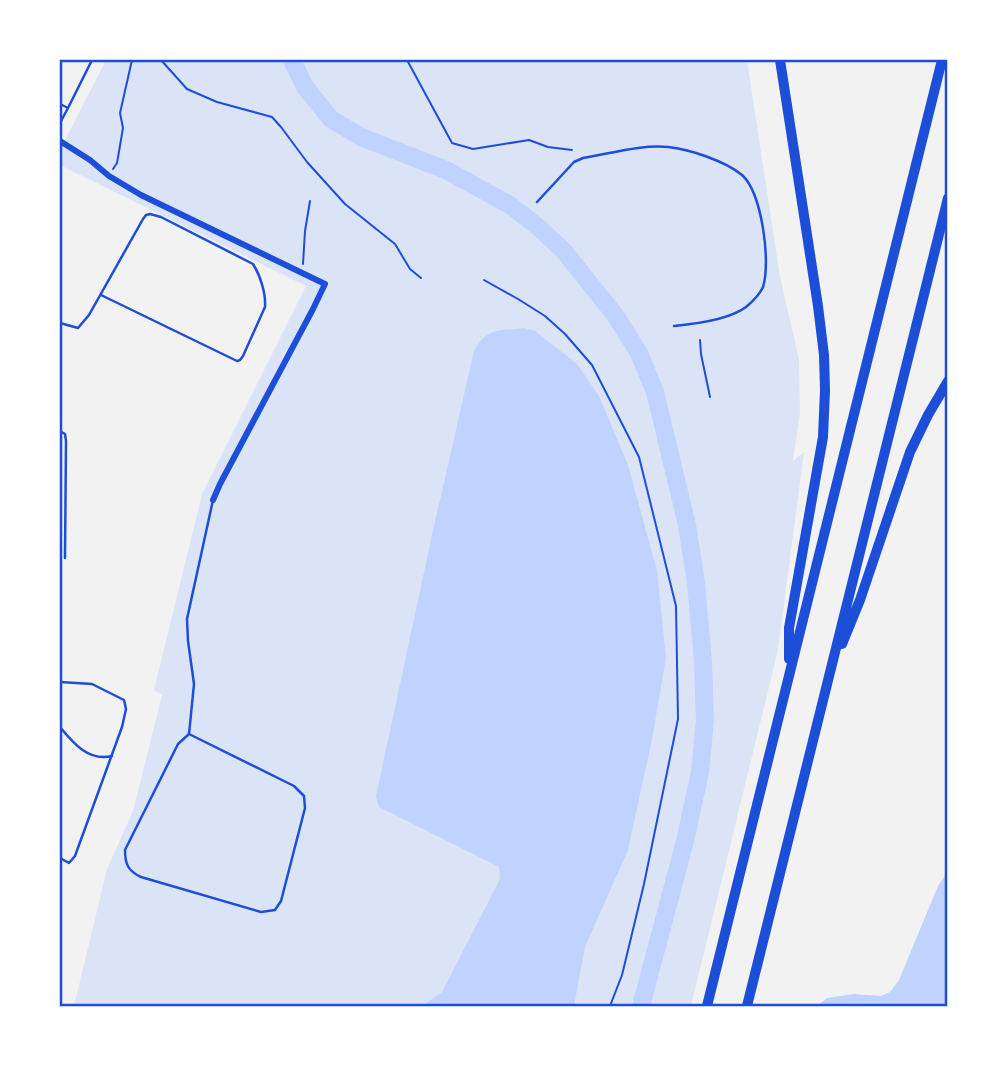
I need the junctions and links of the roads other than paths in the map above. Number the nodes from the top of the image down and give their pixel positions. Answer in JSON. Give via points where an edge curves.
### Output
{"nodes":[{"id":1,"x":92,"y":60,"type":"edge"},
{"id":2,"x":780,"y":60,"type":"edge"},
{"id":3,"x":942,"y":60,"type":"edge"},
{"id":4,"x":60,"y":104,"type":"edge"},
{"id":5,"x":68,"y":108,"type":"junction"},
{"id":6,"x":60,"y":123,"type":"edge"},
{"id":7,"x":60,"y":141,"type":"edge"},
{"id":8,"x":947,"y":198,"type":"edge"},
{"id":9,"x":537,"y":202,"type":"dead end"},
{"id":10,"x":100,"y":295,"type":"junction"},
{"id":11,"x":60,"y":323,"type":"edge"},
{"id":12,"x":674,"y":326,"type":"dead end"},
{"id":13,"x":947,"y":381,"type":"edge"},
{"id":14,"x":60,"y":431,"type":"edge"},
{"id":15,"x":212,"y":500,"type":"joint"},
{"id":16,"x":65,"y":558,"type":"dead end"},
{"id":17,"x":828,"y":679,"type":"junction"},
{"id":18,"x":788,"y":681,"type":"junction"},
{"id":19,"x":60,"y":682,"type":"edge"},
{"id":20,"x":60,"y":689,"type":"edge"},
{"id":21,"x":60,"y":702,"type":"edge"},
{"id":22,"x":60,"y":727,"type":"edge"},
{"id":23,"x":189,"y":734,"type":"junction"},
{"id":24,"x":112,"y":756,"type":"junction"},
{"id":25,"x":947,"y":771,"type":"edge"},
{"id":26,"x":947,"y":776,"type":"edge"},
{"id":27,"x":60,"y":858,"type":"edge"},
{"id":28,"x":707,"y":1006,"type":"edge"},
{"id":29,"x":747,"y":1006,"type":"edge"}],
"edges":[{"from":1,"to":5,"type":"lane"},
{"from":2,"to":18,"type":"highway","via":[[818,306],[825,390],[820,455],[789,628]]},
{"from":3,"to":18,"type":"highway"},
{"from":4,"to":5,"type":"lane"},
{"from":5,"to":6,"type":"lane"},
{"from":7,"to":15,"type":"street","via":[[142,195],[325,284]]},
{"from":8,"to":17,"type":"highway"},
{"from":9,"to":12,"type":"lane","via":[[574,162],[646,147],[694,153],[742,176],[760,210],[766,272],[762,290],[738,312]]},
{"from":10,"to":10,"type":"lane","via":[[150,214],[253,264],[266,299],[237,361]]},
{"from":10,"to":11,"type":"lane","via":[[78,328]]},
{"from":13,"to":17,"type":"highway","via":[[910,452]]},
{"from":14,"to":16,"type":"lane","via":[[66,441]]},
{"from":15,"to":23,"type":"lane","via":[[187,619],[194,684]]},
{"from":17,"to":29,"type":"highway"},
{"from":18,"to":28,"type":"highway"},
{"from":19,"to":24,"type":"lane","via":[[92,684],[124,700],[122,727]]},
{"from":20,"to":21,"type":"lane"},
{"from":22,"to":24,"type":"lane","via":[[75,746],[92,756]]},
{"from":23,"to":23,"type":"lane","via":[[178,744],[125,850],[127,867],[141,877],[261,912],[275,910],[282,901],[304,796],[294,786]]},
{"from":24,"to":27,"type":"lane","via":[[75,856],[69,863]]},
{"from":25,"to":26,"type":"lane"}]}
